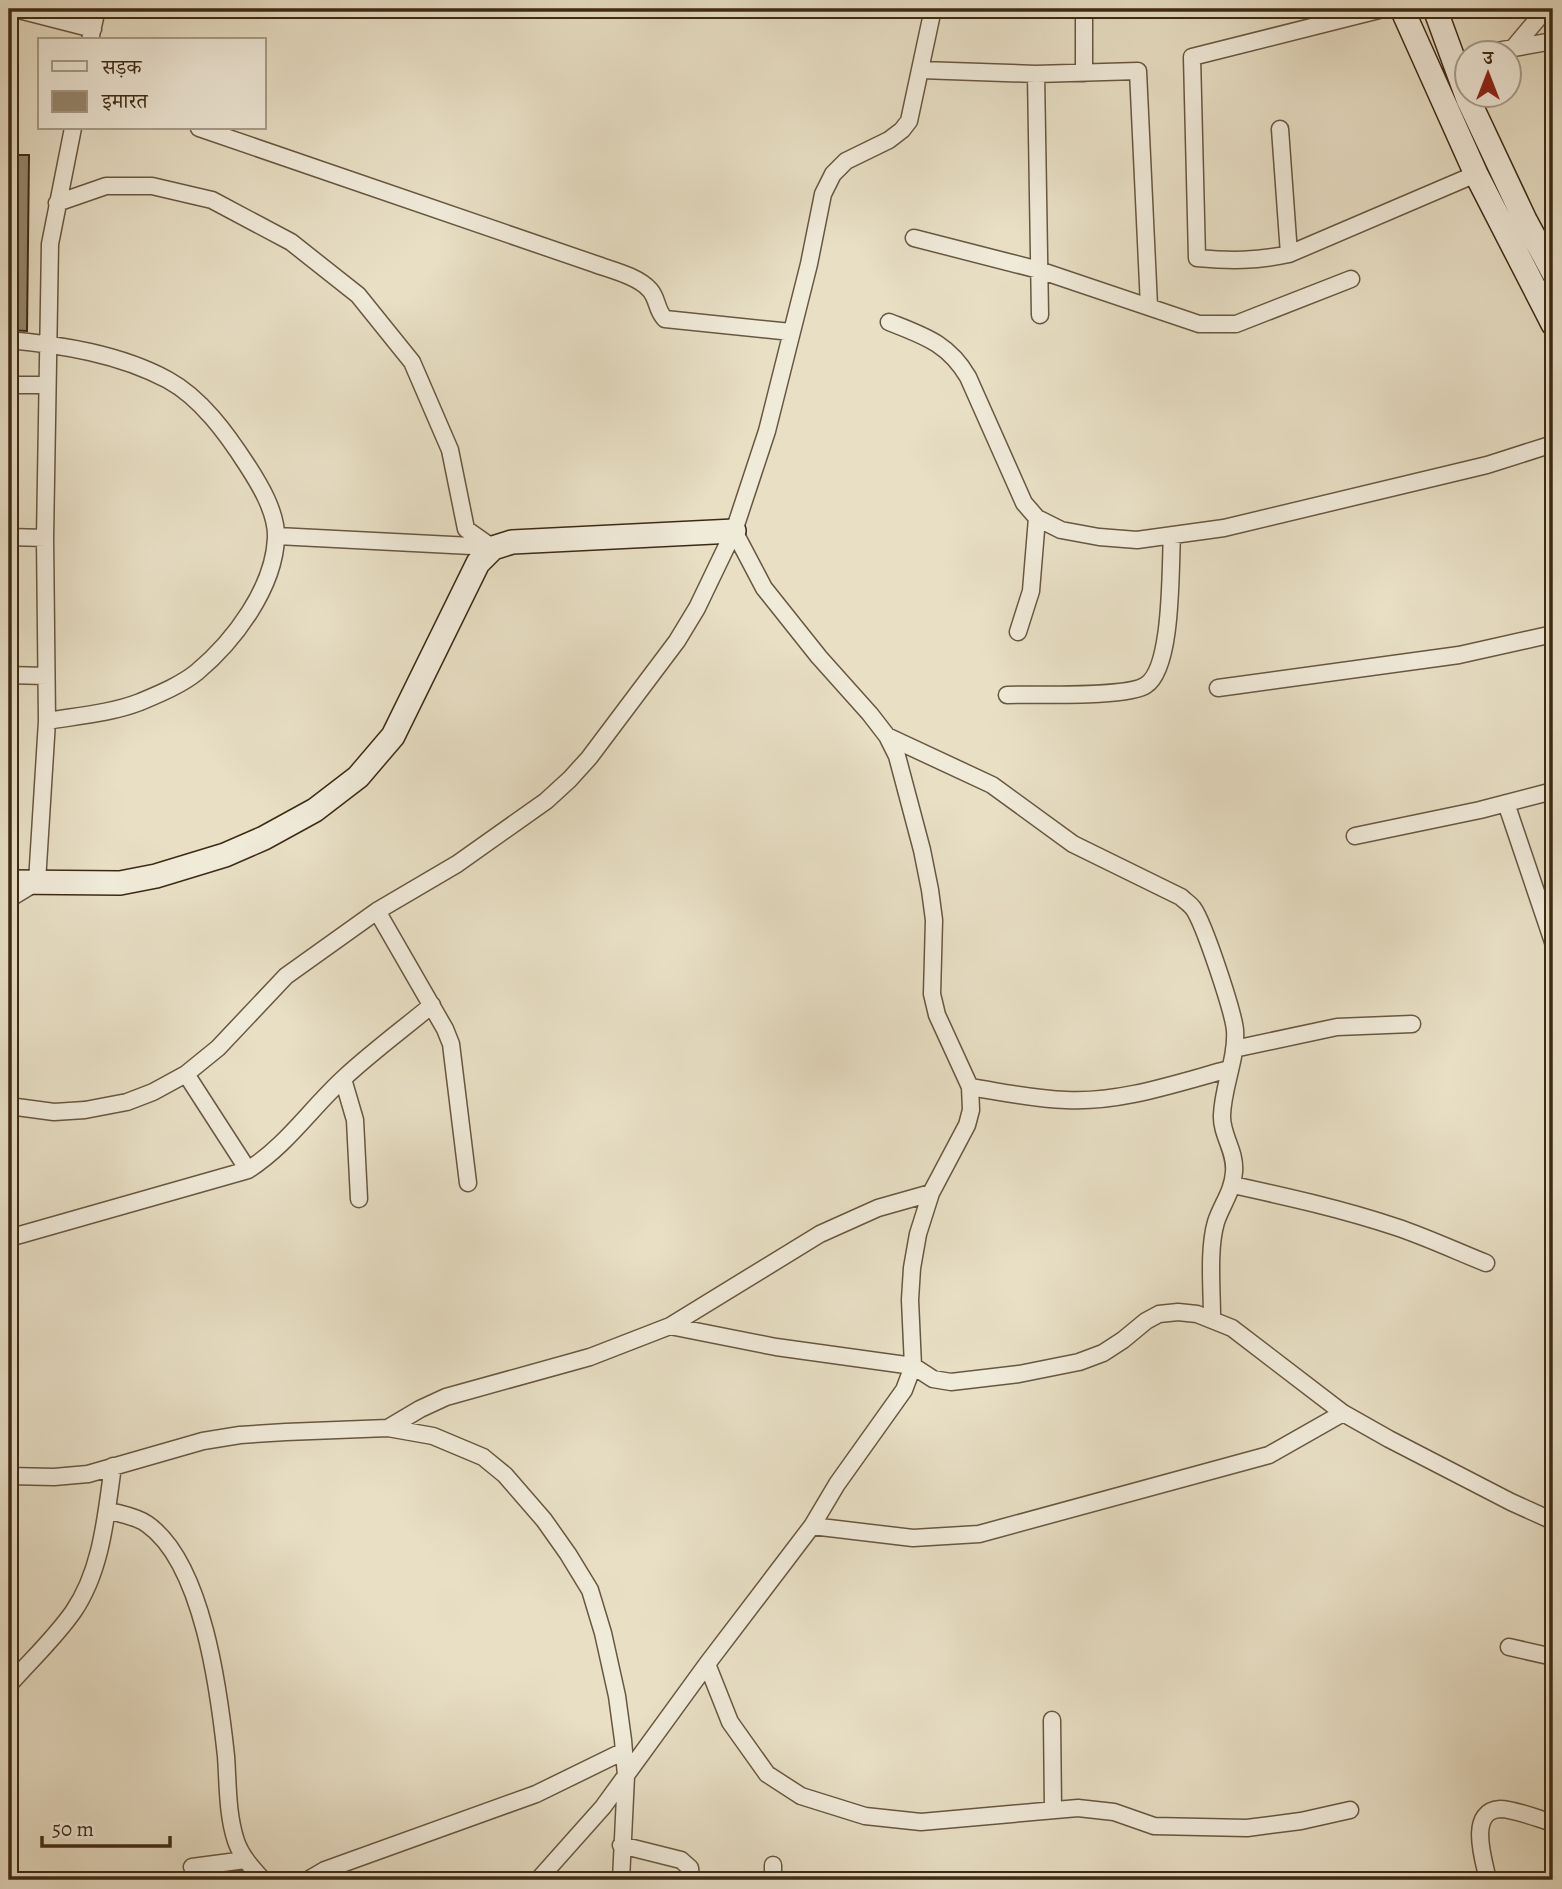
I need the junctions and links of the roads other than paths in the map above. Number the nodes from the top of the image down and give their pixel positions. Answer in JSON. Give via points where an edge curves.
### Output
{"nodes":[{"id":1,"x":15,"y":9,"type":"edge"},
{"id":2,"x":97,"y":9,"type":"edge"},
{"id":3,"x":933,"y":9,"type":"edge"},
{"id":4,"x":1084,"y":9,"type":"edge"},
{"id":5,"x":1383,"y":9,"type":"edge"},
{"id":6,"x":1402,"y":9,"type":"edge"},
{"id":7,"x":1435,"y":9,"type":"edge"},
{"id":8,"x":1546,"y":9,"type":"edge"},
{"id":9,"x":91,"y":35,"type":"edge"},
{"id":10,"x":1522,"y":38,"type":"edge"},
{"id":11,"x":1553,"y":41,"type":"edge"},
{"id":12,"x":1524,"y":45,"type":"edge"},
{"id":13,"x":1454,"y":46,"type":"edge"},
{"id":14,"x":921,"y":70,"type":"junction"},
{"id":15,"x":1084,"y":73,"type":"junction"},
{"id":16,"x":1036,"y":74,"type":"junction"},
{"id":17,"x":1472,"y":108,"type":"edge"},
{"id":18,"x":1280,"y":129,"type":"dead end"},
{"id":19,"x":73,"y":130,"type":"edge"},
{"id":20,"x":205,"y":130,"type":"edge"},
{"id":21,"x":1476,"y":174,"type":"junction"},
{"id":22,"x":57,"y":203,"type":"junction"},
{"id":23,"x":914,"y":238,"type":"dead end"},
{"id":24,"x":1289,"y":254,"type":"junction"},
{"id":25,"x":1039,"y":270,"type":"junction"},
{"id":26,"x":1553,"y":272,"type":"edge"},
{"id":27,"x":1351,"y":279,"type":"dead end"},
{"id":28,"x":1149,"y":306,"type":"junction"},
{"id":29,"x":1040,"y":315,"type":"dead end"},
{"id":30,"x":889,"y":322,"type":"dead end"},
{"id":31,"x":1553,"y":324,"type":"edge"},
{"id":32,"x":791,"y":332,"type":"junction"},
{"id":33,"x":9,"y":340,"type":"edge"},
{"id":34,"x":47,"y":344,"type":"junction"},
{"id":35,"x":9,"y":385,"type":"edge"},
{"id":36,"x":46,"y":385,"type":"junction"},
{"id":37,"x":1553,"y":444,"type":"edge"},
{"id":38,"x":1037,"y":518,"type":"junction"},
{"id":39,"x":734,"y":531,"type":"junction"},
{"id":40,"x":1172,"y":535,"type":"junction"},
{"id":41,"x":276,"y":536,"type":"junction"},
{"id":42,"x":9,"y":537,"type":"edge"},
{"id":43,"x":45,"y":538,"type":"junction"},
{"id":44,"x":493,"y":548,"type":"junction"},
{"id":45,"x":1018,"y":632,"type":"dead end"},
{"id":46,"x":1553,"y":634,"type":"edge"},
{"id":47,"x":9,"y":676,"type":"edge"},
{"id":48,"x":46,"y":676,"type":"junction"},
{"id":49,"x":1218,"y":688,"type":"dead end"},
{"id":50,"x":1007,"y":695,"type":"dead end"},
{"id":51,"x":47,"y":721,"type":"junction"},
{"id":52,"x":887,"y":736,"type":"junction"},
{"id":53,"x":1553,"y":791,"type":"edge"},
{"id":54,"x":1506,"y":803,"type":"junction"},
{"id":55,"x":1355,"y":836,"type":"dead end"},
{"id":56,"x":9,"y":882,"type":"edge"},
{"id":57,"x":37,"y":883,"type":"junction"},
{"id":58,"x":9,"y":899,"type":"edge"},
{"id":59,"x":377,"y":911,"type":"junction"},
{"id":60,"x":1553,"y":942,"type":"edge"},
{"id":61,"x":432,"y":1005,"type":"junction"},
{"id":62,"x":1412,"y":1024,"type":"dead end"},
{"id":63,"x":1234,"y":1049,"type":"junction"},
{"id":64,"x":1230,"y":1069,"type":"junction"},
{"id":65,"x":186,"y":1074,"type":"junction"},
{"id":66,"x":343,"y":1079,"type":"junction"},
{"id":67,"x":970,"y":1087,"type":"junction"},
{"id":68,"x":9,"y":1106,"type":"edge"},
{"id":69,"x":248,"y":1170,"type":"junction"},
{"id":70,"x":468,"y":1183,"type":"dead end"},
{"id":71,"x":1233,"y":1185,"type":"junction"},
{"id":72,"x":930,"y":1193,"type":"junction"},
{"id":73,"x":359,"y":1199,"type":"dead end"},
{"id":74,"x":9,"y":1238,"type":"edge"},
{"id":75,"x":1486,"y":1263,"type":"dead end"},
{"id":76,"x":1212,"y":1318,"type":"junction"},
{"id":77,"x":670,"y":1326,"type":"junction"},
{"id":78,"x":913,"y":1366,"type":"junction"},
{"id":79,"x":1343,"y":1413,"type":"junction"},
{"id":80,"x":388,"y":1428,"type":"junction"},
{"id":81,"x":113,"y":1466,"type":"junction"},
{"id":82,"x":9,"y":1476,"type":"edge"},
{"id":83,"x":107,"y":1510,"type":"junction"},
{"id":84,"x":1553,"y":1521,"type":"edge"},
{"id":85,"x":812,"y":1526,"type":"junction"},
{"id":86,"x":1509,"y":1647,"type":"dead end"},
{"id":87,"x":1553,"y":1657,"type":"edge"},
{"id":88,"x":706,"y":1664,"type":"junction"},
{"id":89,"x":9,"y":1685,"type":"edge"},
{"id":90,"x":1052,"y":1720,"type":"dead end"},
{"id":91,"x":624,"y":1751,"type":"junction"},
{"id":92,"x":626,"y":1776,"type":"junction"},
{"id":93,"x":1053,"y":1809,"type":"junction"},
{"id":94,"x":1350,"y":1810,"type":"dead end"},
{"id":95,"x":1553,"y":1823,"type":"edge"},
{"id":96,"x":621,"y":1845,"type":"junction"},
{"id":97,"x":245,"y":1860,"type":"junction"},
{"id":98,"x":191,"y":1867,"type":"dead end"},
{"id":99,"x":542,"y":1879,"type":"edge"},
{"id":100,"x":263,"y":1880,"type":"edge"},
{"id":101,"x":308,"y":1880,"type":"edge"},
{"id":102,"x":621,"y":1880,"type":"edge"},
{"id":103,"x":691,"y":1880,"type":"edge"},
{"id":104,"x":1488,"y":1880,"type":"edge"}],
"edges":[{"from":1,"to":9,"type":"street"},
{"from":2,"to":9,"type":"street"},
{"from":3,"to":14,"type":"street"},
{"from":4,"to":15,"type":"street"},
{"from":5,"to":24,"type":"street","via":[[1192,57],[1197,258],[1257,261]]},
{"from":6,"to":21,"type":"street"},
{"from":7,"to":13,"type":"street"},
{"from":8,"to":10,"type":"street"},
{"from":11,"to":12,"type":"street"},
{"from":14,"to":16,"type":"street"},
{"from":14,"to":32,"type":"street","via":[[909,121],[902,130],[846,161],[823,194]]},
{"from":15,"to":16,"type":"street"},
{"from":15,"to":28,"type":"street","via":[[1138,71]]},
{"from":16,"to":25,"type":"street"},
{"from":17,"to":26,"type":"street"},
{"from":18,"to":24,"type":"street"},
{"from":19,"to":22,"type":"street"},
{"from":20,"to":32,"type":"street","via":[[635,280],[649,288],[665,319]]},
{"from":21,"to":24,"type":"street"},
{"from":21,"to":31,"type":"street"},
{"from":22,"to":34,"type":"street","via":[[50,244]]},
{"from":22,"to":44,"type":"street","via":[[106,186],[152,186],[212,200],[291,243],[358,295],[412,362],[450,450],[466,529]]},
{"from":23,"to":25,"type":"street"},
{"from":25,"to":28,"type":"street"},
{"from":25,"to":29,"type":"street"},
{"from":27,"to":28,"type":"street","via":[[1236,324],[1199,324]]},
{"from":30,"to":38,"type":"street","via":[[932,340],[959,361],[1024,503]]},
{"from":32,"to":39,"type":"street"},
{"from":33,"to":34,"type":"street"},
{"from":34,"to":36,"type":"street"},
{"from":34,"to":41,"type":"street","via":[[111,358],[169,380],[217,424],[255,477],[273,517]]},
{"from":35,"to":36,"type":"street"},
{"from":36,"to":43,"type":"street"},
{"from":37,"to":40,"type":"street","via":[[1461,472],[1224,528]]},
{"from":38,"to":40,"type":"street","via":[[1061,530],[1100,537],[1137,540]]},
{"from":38,"to":45,"type":"street","via":[[1031,590]]},
{"from":39,"to":44,"type":"street","via":[[512,542]]},
{"from":39,"to":52,"type":"street","via":[[771,597]]},
{"from":39,"to":59,"type":"street","via":[[677,641],[570,779],[457,864]]},
{"from":40,"to":50,"type":"street","via":[[1165,651],[1157,675],[1146,686],[1125,692]]},
{"from":41,"to":44,"type":"street"},
{"from":41,"to":51,"type":"street","via":[[271,571],[248,613],[195,674],[137,703]]},
{"from":42,"to":43,"type":"street"},
{"from":43,"to":48,"type":"street"},
{"from":44,"to":57,"type":"street","via":[[478,564],[393,736],[358,777],[315,810],[225,855],[156,876],[120,883]]},
{"from":46,"to":49,"type":"street","via":[[1460,655]]},
{"from":47,"to":48,"type":"street"},
{"from":48,"to":51,"type":"street"},
{"from":51,"to":57,"type":"street"},
{"from":52,"to":63,"type":"street","via":[[992,785],[1073,844],[1181,897],[1203,929],[1235,1030]]},
{"from":52,"to":67,"type":"street","via":[[897,756],[930,890],[932,994]]},
{"from":53,"to":54,"type":"street"},
{"from":54,"to":55,"type":"street"},
{"from":54,"to":60,"type":"street"},
{"from":56,"to":57,"type":"street"},
{"from":57,"to":58,"type":"street"},
{"from":59,"to":61,"type":"street"},
{"from":59,"to":65,"type":"street","via":[[286,976],[218,1048]]},
{"from":61,"to":66,"type":"street"},
{"from":61,"to":70,"type":"street","via":[[451,1044]]},
{"from":62,"to":63,"type":"street","via":[[1337,1027]]},
{"from":63,"to":64,"type":"street"},
{"from":64,"to":67,"type":"street","via":[[1091,1099],[1032,1097]]},
{"from":64,"to":71,"type":"street","via":[[1222,1114],[1235,1167]]},
{"from":65,"to":68,"type":"street","via":[[127,1102],[85,1110],[54,1112]]},
{"from":65,"to":69,"type":"street"},
{"from":66,"to":69,"type":"street","via":[[270,1157]]},
{"from":66,"to":73,"type":"street","via":[[355,1120]]},
{"from":67,"to":72,"type":"street","via":[[967,1125]]},
{"from":69,"to":74,"type":"street"},
{"from":71,"to":75,"type":"street","via":[[1363,1217]]},
{"from":71,"to":76,"type":"street","via":[[1213,1241]]},
{"from":72,"to":77,"type":"street","via":[[878,1208],[820,1234]]},
{"from":72,"to":78,"type":"street","via":[[912,1268]]},
{"from":76,"to":78,"type":"street","via":[[1159,1314],[1103,1353],[1019,1374],[951,1382],[933,1379]]},
{"from":76,"to":79,"type":"street","via":[[1232,1328]]},
{"from":77,"to":78,"type":"street","via":[[776,1347]]},
{"from":77,"to":80,"type":"street","via":[[590,1357],[446,1397]]},
{"from":78,"to":85,"type":"street","via":[[904,1390]]},
{"from":79,"to":84,"type":"street"},
{"from":79,"to":85,"type":"street","via":[[1269,1455],[979,1534],[913,1538]]},
{"from":80,"to":81,"type":"street","via":[[240,1434]]},
{"from":80,"to":91,"type":"street","via":[[433,1436],[483,1457],[544,1520],[590,1590],[617,1696]]},
{"from":81,"to":82,"type":"street","via":[[88,1474]]},
{"from":81,"to":83,"type":"street"},
{"from":83,"to":89,"type":"street","via":[[96,1561],[74,1609]]},
{"from":83,"to":97,"type":"street","via":[[145,1522],[166,1539],[184,1570],[210,1651],[232,1823]]},
{"from":85,"to":88,"type":"street"},
{"from":86,"to":87,"type":"street"},
{"from":88,"to":92,"type":"street"},
{"from":88,"to":93,"type":"street","via":[[730,1722],[747,1748],[767,1774],[801,1796],[865,1816],[921,1822]]},
{"from":90,"to":93,"type":"street"},
{"from":91,"to":92,"type":"street"},
{"from":91,"to":101,"type":"street","via":[[536,1794]]},
{"from":92,"to":96,"type":"street"},
{"from":92,"to":99,"type":"street"},
{"from":93,"to":94,"type":"street","via":[[1114,1812],[1154,1826],[1188,1828],[1247,1828]]},
{"from":95,"to":104,"type":"street","via":[[1499,1809],[1487,1813],[1480,1824],[1480,1839]]},
{"from":96,"to":102,"type":"street"},
{"from":96,"to":103,"type":"street","via":[[681,1860],[690,1868]]},
{"from":97,"to":98,"type":"street"},
{"from":97,"to":100,"type":"street"}]}
